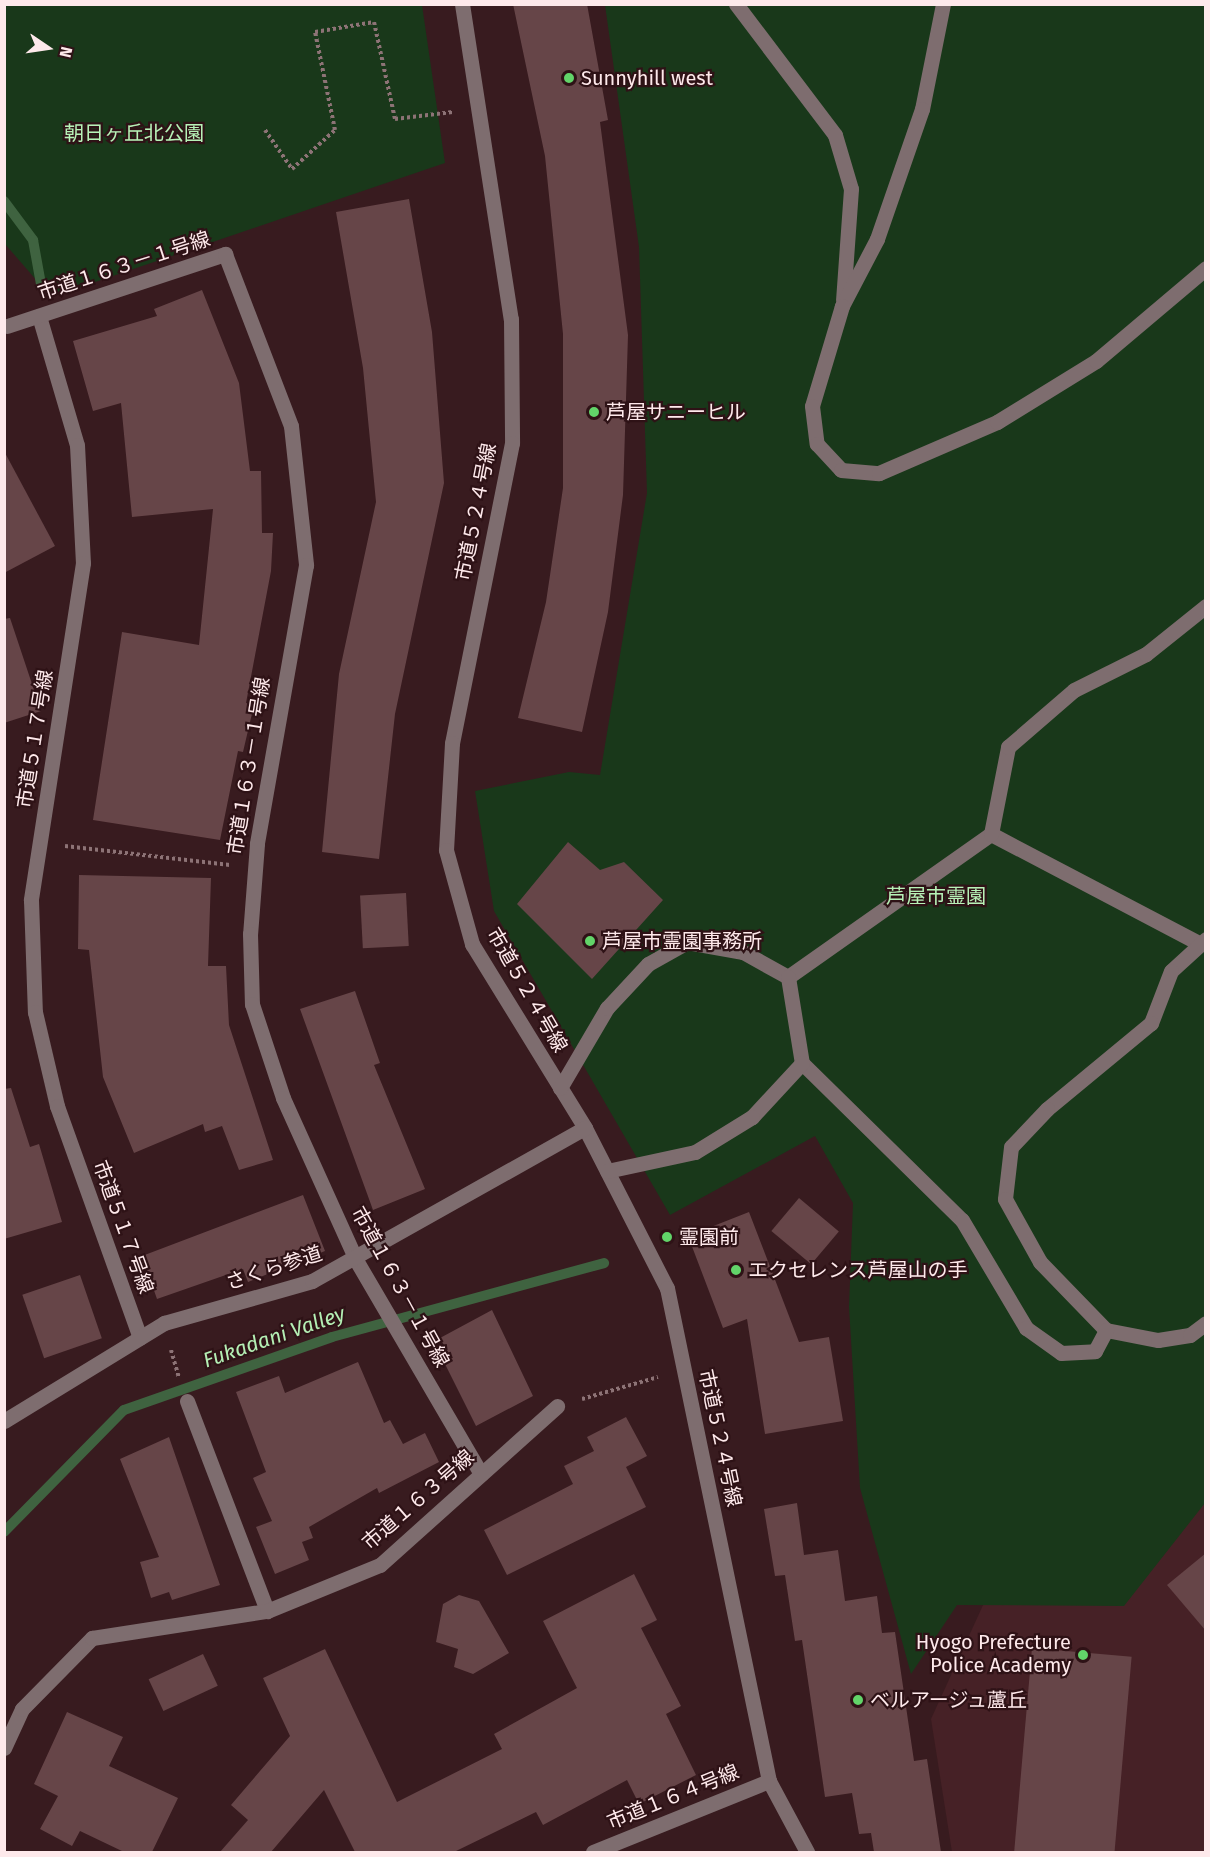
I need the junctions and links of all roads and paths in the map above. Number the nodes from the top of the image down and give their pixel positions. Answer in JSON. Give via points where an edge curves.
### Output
{"nodes":[{"id":1,"x":462,"y":4,"type":"edge"},
{"id":2,"x":736,"y":4,"type":"edge"},
{"id":3,"x":943,"y":4,"type":"edge"},
{"id":4,"x":444,"y":113,"type":"dead end"},
{"id":5,"x":265,"y":130,"type":"dead end"},
{"id":6,"x":1206,"y":268,"type":"edge"},
{"id":7,"x":842,"y":306,"type":"junction"},
{"id":8,"x":39,"y":316,"type":"junction"},
{"id":9,"x":5,"y":325,"type":"edge"},
{"id":10,"x":1206,"y":606,"type":"edge"},
{"id":11,"x":991,"y":834,"type":"junction"},
{"id":12,"x":40,"y":843,"type":"junction"},
{"id":13,"x":255,"y":868,"type":"junction"},
{"id":14,"x":1202,"y":941,"type":"edge"},
{"id":15,"x":788,"y":977,"type":"junction"},
{"id":16,"x":802,"y":1063,"type":"junction"},
{"id":17,"x":560,"y":1088,"type":"junction"},
{"id":18,"x":585,"y":1128,"type":"junction"},
{"id":19,"x":607,"y":1171,"type":"junction"},
{"id":20,"x":356,"y":1260,"type":"junction"},
{"id":21,"x":1206,"y":1323,"type":"edge"},
{"id":22,"x":1106,"y":1330,"type":"junction"},
{"id":23,"x":140,"y":1338,"type":"junction"},
{"id":24,"x":647,"y":1380,"type":"dead end"},
{"id":25,"x":187,"y":1401,"type":"dead end"},
{"id":26,"x":557,"y":1406,"type":"joint"},
{"id":27,"x":4,"y":1421,"type":"edge"},
{"id":28,"x":481,"y":1474,"type":"junction"},
{"id":29,"x":267,"y":1611,"type":"junction"},
{"id":30,"x":4,"y":1748,"type":"edge"},
{"id":31,"x":769,"y":1781,"type":"junction"},
{"id":32,"x":593,"y":1852,"type":"edge"},
{"id":33,"x":807,"y":1852,"type":"edge"}],
"edges":[{"from":1,"to":17,"type":"street","name":"市道５２４号線","via":[[511,320],[512,443],[452,743],[447,850],[472,944]]},
{"from":2,"to":7,"type":"street","via":[[835,135],[851,189]]},
{"from":3,"to":7,"type":"street","via":[[922,109],[877,239]]},
{"from":4,"to":5,"type":"path","via":[[395,119],[374,22],[315,33],[335,130],[292,169]]},
{"from":6,"to":7,"type":"street","via":[[1096,361],[997,422],[879,473],[841,470],[817,444],[812,405]]},
{"from":8,"to":9,"type":"street","name":"市道１６３－１号線"},
{"from":8,"to":12,"type":"street","name":"市道５１７号線","via":[[77,445],[83,563]]},
{"from":8,"to":13,"type":"street","name":"市道１６３－１号線","via":[[225,254],[291,426],[306,565]]},
{"from":10,"to":11,"type":"street","via":[[1146,654],[1074,690],[1008,747]]},
{"from":11,"to":14,"type":"street"},
{"from":11,"to":15,"type":"street"},
{"from":12,"to":13,"type":"path"},
{"from":12,"to":23,"type":"street","name":"市道５１７号線","via":[[31,900],[35,1012],[57,1106]]},
{"from":13,"to":20,"type":"street","name":"市道１６３－１号線","via":[[252,1004],[283,1098]]},
{"from":14,"to":22,"type":"street","via":[[1171,971],[1151,1023],[1047,1109],[1011,1147],[1005,1199],[1040,1262]]},
{"from":15,"to":16,"type":"street"},
{"from":15,"to":17,"type":"street","via":[[742,952],[687,942],[648,964],[607,1008]]},
{"from":16,"to":19,"type":"street","via":[[752,1118],[695,1152]]},
{"from":16,"to":22,"type":"street","via":[[962,1220],[1026,1328],[1060,1353],[1095,1351]]},
{"from":17,"to":18,"type":"street","name":"市道５２４号線"},
{"from":18,"to":19,"type":"street","name":"市道５２４号線"},
{"from":18,"to":20,"type":"street","name":"さくら参道"},
{"from":19,"to":31,"type":"street","name":"市道５２４号線","via":[[668,1288]]},
{"from":20,"to":23,"type":"street","name":"さくら参道","via":[[312,1281],[164,1323]]},
{"from":20,"to":28,"type":"street","name":"市道１６３－１号線"},
{"from":21,"to":22,"type":"street","via":[[1190,1335],[1158,1340]]},
{"from":23,"to":27,"type":"street","name":"さくら参道"},
{"from":24,"to":26,"type":"path"},
{"from":25,"to":29,"type":"street"},
{"from":26,"to":28,"type":"street","name":"市道１６３号線"},
{"from":28,"to":29,"type":"street","name":"市道１６３号線","via":[[380,1565]]},
{"from":29,"to":30,"type":"street","name":"市道１６３号線","via":[[92,1638],[22,1709]]},
{"from":31,"to":32,"type":"street","name":"市道１６４号線"},
{"from":31,"to":33,"type":"street","name":"市道５２４号線"}]}
